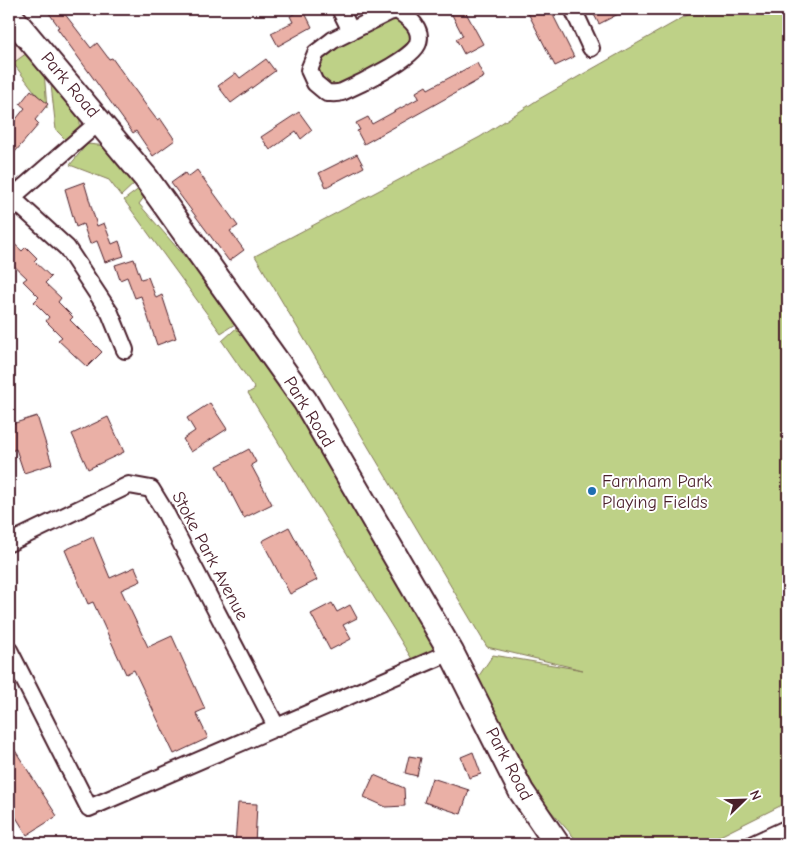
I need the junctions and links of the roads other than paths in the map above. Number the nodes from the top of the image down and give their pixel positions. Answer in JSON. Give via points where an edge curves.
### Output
{"nodes":[{"id":1,"x":340,"y":9,"type":"edge"},
{"id":2,"x":573,"y":9,"type":"edge"},
{"id":3,"x":9,"y":14,"type":"edge"},
{"id":4,"x":351,"y":31,"type":"junction"},
{"id":5,"x":592,"y":48,"type":"dead end"},
{"id":6,"x":100,"y":121,"type":"junction"},
{"id":7,"x":10,"y":198,"type":"edge"},
{"id":8,"x":125,"y":350,"type":"dead end"},
{"id":9,"x":9,"y":543,"type":"edge"},
{"id":10,"x":9,"y":650,"type":"edge"},
{"id":11,"x":451,"y":652,"type":"junction"},
{"id":12,"x":277,"y":728,"type":"junction"},
{"id":13,"x":788,"y":828,"type":"edge"},
{"id":14,"x":556,"y":844,"type":"edge"},
{"id":15,"x":753,"y":844,"type":"edge"}],
"edges":[{"from":1,"to":4,"type":"street"},
{"from":2,"to":5,"type":"street"},
{"from":3,"to":6,"type":"main road","name":"Park Road"},
{"from":4,"to":4,"type":"street","via":[[397,10],[411,21],[419,33],[418,44],[407,57],[340,93],[327,93],[314,83],[309,70],[316,53]]},
{"from":6,"to":7,"type":"street"},
{"from":6,"to":11,"type":"main road","name":"Park Road","via":[[146,178],[305,401]]},
{"from":7,"to":8,"type":"street","via":[[67,248],[110,313]]},
{"from":9,"to":12,"type":"street","name":"Stoke Park Avenue","via":[[129,485],[151,489],[166,512]]},
{"from":10,"to":12,"type":"street","via":[[89,808]]},
{"from":11,"to":12,"type":"street"},
{"from":11,"to":14,"type":"main road","name":"Park Road","via":[[521,791]]},
{"from":13,"to":15,"type":"street"}]}
